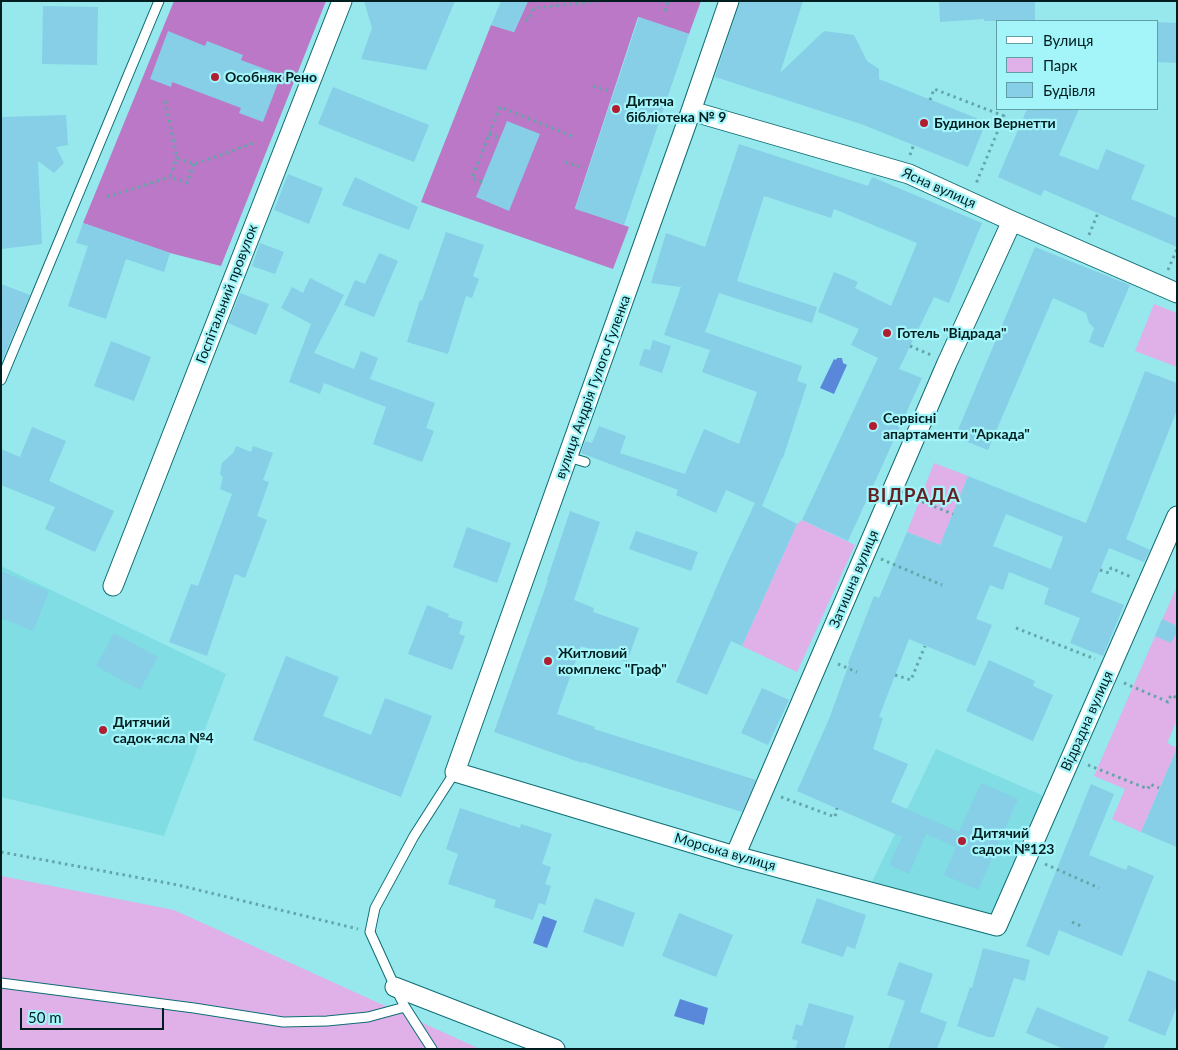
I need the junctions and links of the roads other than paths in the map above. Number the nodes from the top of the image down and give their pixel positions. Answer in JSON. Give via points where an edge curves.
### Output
{"nodes":[{"id":1,"x":159,"y":1,"type":"edge"},
{"id":2,"x":342,"y":1,"type":"edge"},
{"id":3,"x":729,"y":1,"type":"edge"},
{"id":4,"x":691,"y":111,"type":"junction"},
{"id":5,"x":1012,"y":221,"type":"junction"},
{"id":6,"x":1177,"y":293,"type":"edge"},
{"id":7,"x":1,"y":380,"type":"edge"},
{"id":8,"x":1177,"y":516,"type":"edge"},
{"id":9,"x":113,"y":586,"type":"dead end"},
{"id":10,"x":455,"y":772,"type":"junction"},
{"id":11,"x":735,"y":856,"type":"junction"},
{"id":12,"x":998,"y":926,"type":"joint"},
{"id":13,"x":1,"y":983,"type":"edge"},
{"id":14,"x":394,"y":987,"type":"junction"},
{"id":15,"x":405,"y":1007,"type":"junction"},
{"id":16,"x":432,"y":1049,"type":"edge"},
{"id":17,"x":555,"y":1049,"type":"edge"}],
"edges":[{"from":1,"to":7,"type":"lane"},
{"from":2,"to":9,"type":"street","name":"Госпітальний провулок"},
{"from":3,"to":4,"type":"street","name":"вулиця Андрія Гулого-Гуленка"},
{"from":4,"to":5,"type":"street","name":"Ясна вулиця","via":[[909,174]]},
{"from":4,"to":10,"type":"street","name":"вулиця Андрія Гулого-Гуленка","via":[[576,460]]},
{"from":5,"to":6,"type":"street","name":"Ясна вулиця"},
{"from":5,"to":11,"type":"street","name":"Затишна вулиця","via":[[931,400]]},
{"from":8,"to":12,"type":"street","name":"Відрадна вулиця"},
{"from":10,"to":11,"type":"street","name":"Морська вулиця"},
{"from":10,"to":14,"type":"lane","via":[[414,836],[375,908],[370,932]]},
{"from":11,"to":12,"type":"street","name":"Морська вулиця"},
{"from":13,"to":15,"type":"lane","via":[[283,1022],[368,1017]]},
{"from":14,"to":15,"type":"lane"},
{"from":14,"to":17,"type":"street"},
{"from":15,"to":16,"type":"lane"}]}
